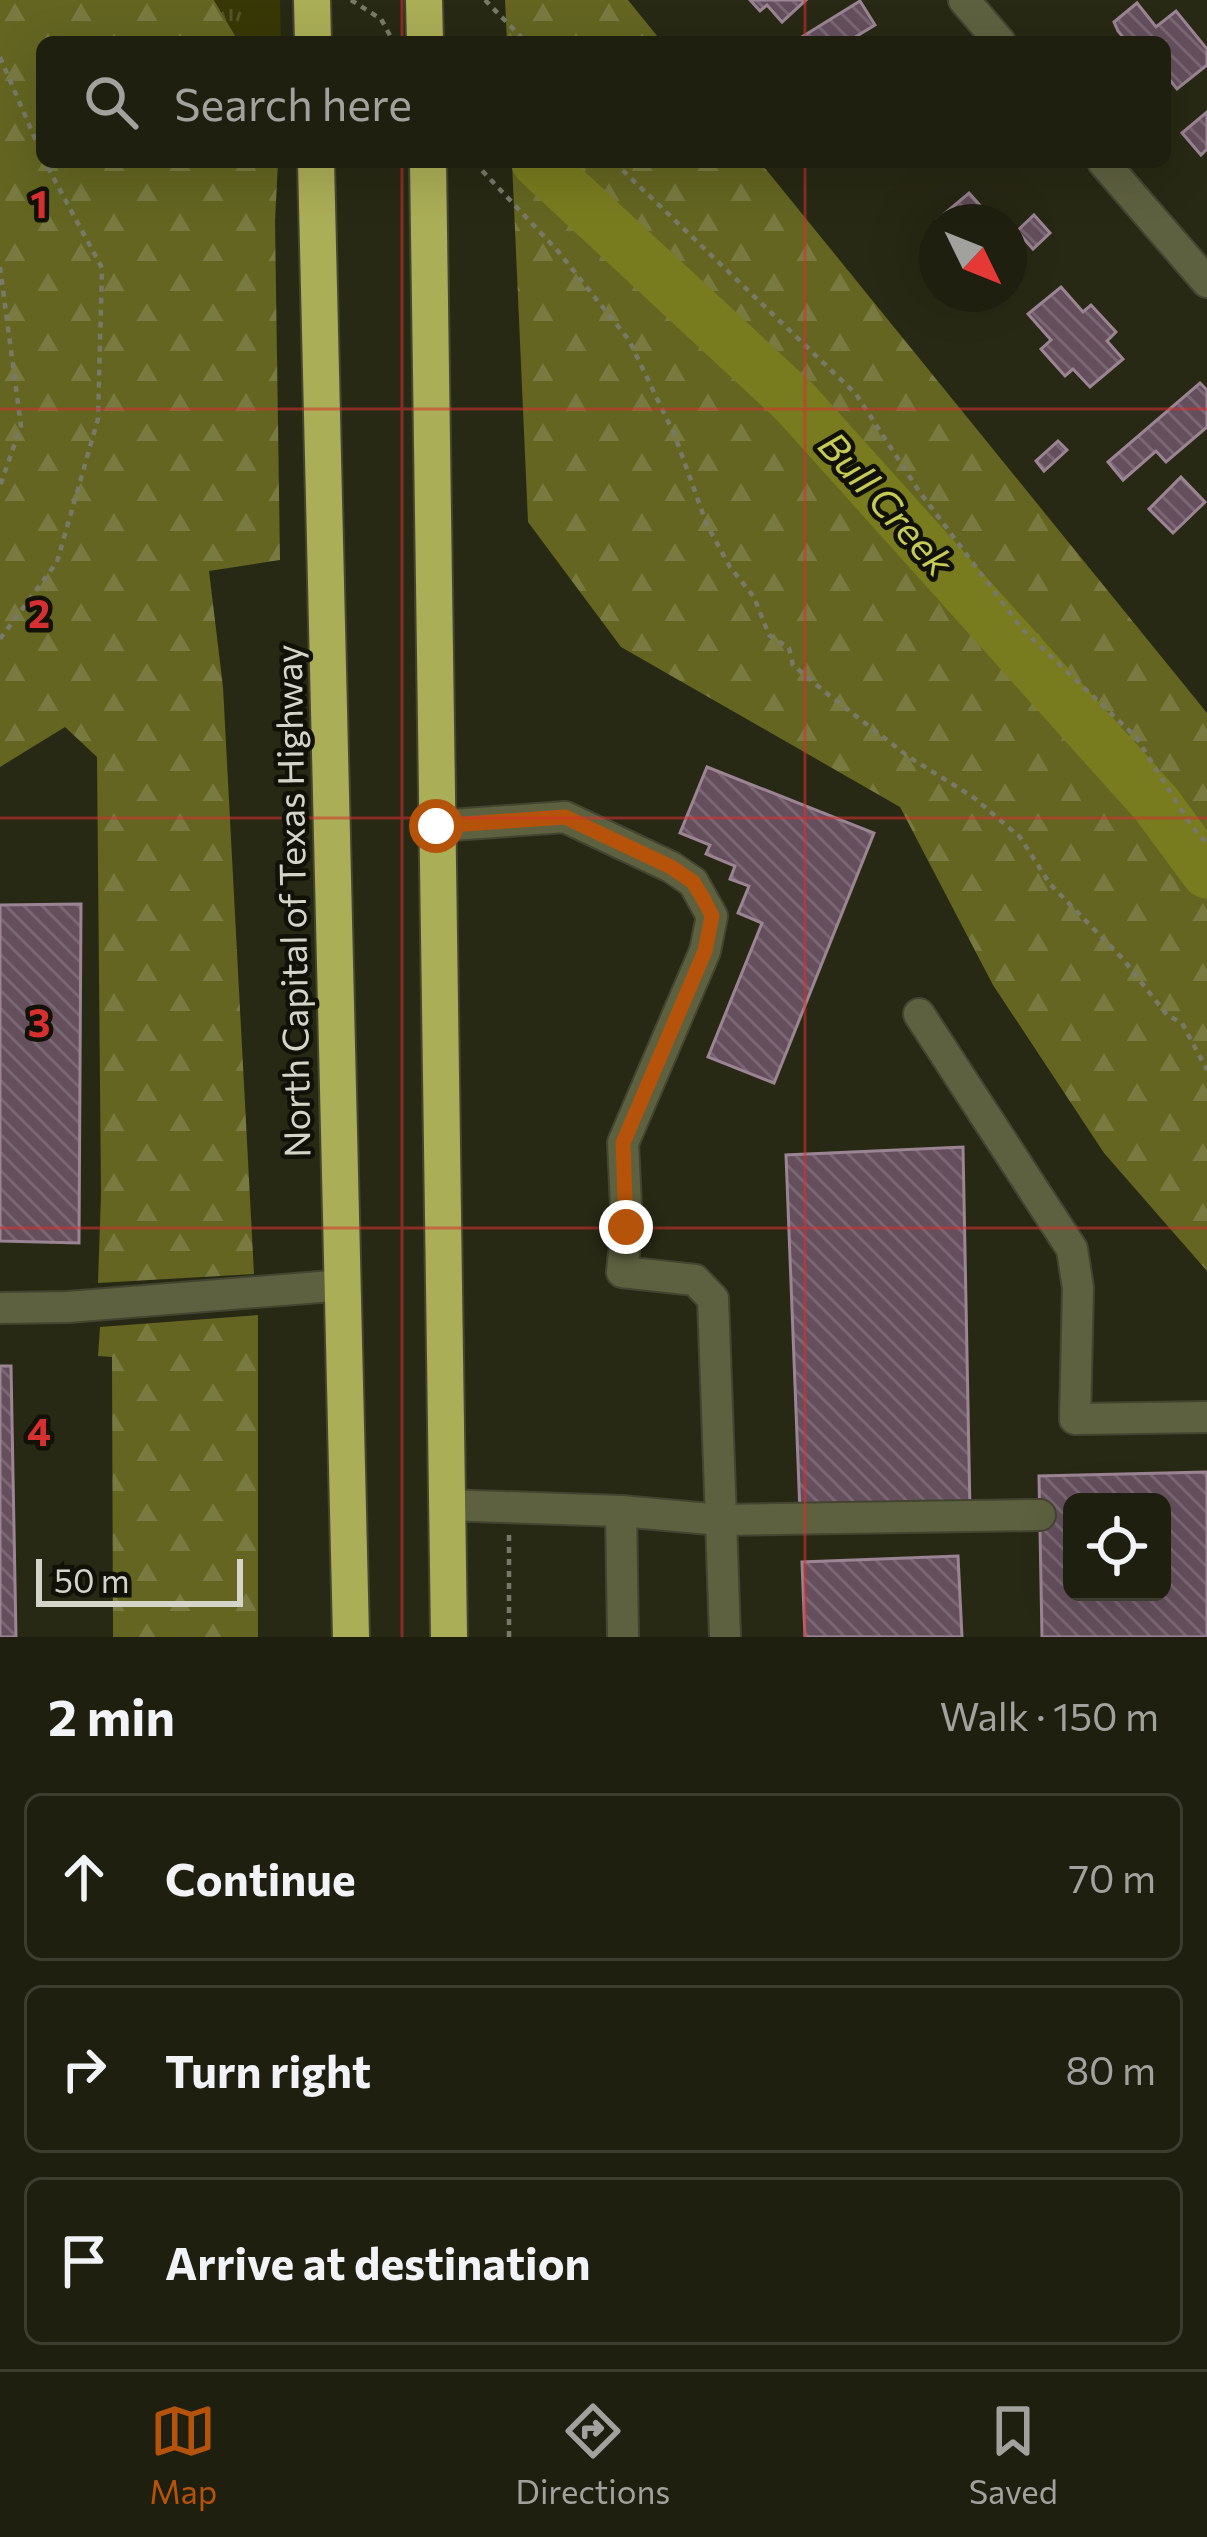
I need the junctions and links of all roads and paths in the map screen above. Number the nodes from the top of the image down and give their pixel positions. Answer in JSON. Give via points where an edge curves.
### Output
{"nodes":[{"id":1,"x":312,"y":0,"type":"edge"},
{"id":2,"x":351,"y":0,"type":"edge"},
{"id":3,"x":424,"y":0,"type":"edge"},
{"id":4,"x":485,"y":0,"type":"edge"},
{"id":5,"x":964,"y":0,"type":"edge"},
{"id":6,"x":313,"y":36,"type":"edge"},
{"id":7,"x":391,"y":36,"type":"edge"},
{"id":8,"x":425,"y":36,"type":"edge"},
{"id":9,"x":520,"y":36,"type":"edge"},
{"id":10,"x":995,"y":36,"type":"edge"},
{"id":11,"x":0,"y":57,"type":"edge"},
{"id":12,"x":36,"y":140,"type":"edge"},
{"id":13,"x":49,"y":168,"type":"edge"},
{"id":14,"x":316,"y":168,"type":"edge"},
{"id":15,"x":429,"y":168,"type":"edge"},
{"id":16,"x":480,"y":168,"type":"edge"},
{"id":17,"x":620,"y":168,"type":"edge"},
{"id":18,"x":1108,"y":168,"type":"edge"},
{"id":19,"x":0,"y":267,"type":"edge"},
{"id":20,"x":1207,"y":282,"type":"edge"},
{"id":21,"x":0,"y":486,"type":"edge"},
{"id":22,"x":0,"y":640,"type":"edge"},
{"id":23,"x":436,"y":826,"type":"junction"},
{"id":24,"x":1207,"y":843,"type":"edge"},
{"id":25,"x":919,"y":1014,"type":"dead end"},
{"id":26,"x":1207,"y":1070,"type":"edge"},
{"id":27,"x":345,"y":1285,"type":"junction"},
{"id":28,"x":0,"y":1308,"type":"edge"},
{"id":29,"x":1207,"y":1418,"type":"edge"},
{"id":30,"x":446,"y":1505,"type":"junction"},
{"id":31,"x":509,"y":1508,"type":"junction"},
{"id":32,"x":621,"y":1511,"type":"junction"},
{"id":33,"x":1040,"y":1515,"type":"dead end"},
{"id":34,"x":721,"y":1520,"type":"junction"},
{"id":35,"x":351,"y":1637,"type":"edge"},
{"id":36,"x":449,"y":1637,"type":"edge"},
{"id":37,"x":508,"y":1637,"type":"edge"},
{"id":38,"x":623,"y":1637,"type":"edge"},
{"id":39,"x":725,"y":1637,"type":"edge"}],
"edges":[{"from":1,"to":6,"type":"highway"},
{"from":2,"to":7,"type":"path","via":[[381,19]]},
{"from":3,"to":8,"type":"highway"},
{"from":4,"to":9,"type":"path"},
{"from":5,"to":10,"type":"street"},
{"from":11,"to":12,"type":"path"},
{"from":13,"to":22,"type":"path","via":[[102,268],[98,418],[57,562]]},
{"from":14,"to":27,"type":"highway","name":"North Capital of Texas Highway"},
{"from":15,"to":23,"type":"highway"},
{"from":16,"to":26,"type":"path","via":[[629,340],[707,524],[769,635],[825,692],[1020,838],[1050,884],[1167,1016],[1182,1023]]},
{"from":17,"to":24,"type":"path","via":[[856,394],[1023,630],[1136,737]]},
{"from":18,"to":20,"type":"street"},
{"from":19,"to":21,"type":"path","via":[[21,426]]},
{"from":23,"to":30,"type":"highway"},
{"from":23,"to":34,"type":"street","via":[[565,817],[671,867],[693,882],[712,916],[705,951],[623,1143],[622,1272],[694,1280],[713,1299]]},
{"from":25,"to":29,"type":"street","via":[[1072,1249],[1075,1419]]},
{"from":27,"to":28,"type":"street"},
{"from":27,"to":35,"type":"highway","name":"North Capital of Texas Highway"},
{"from":30,"to":31,"type":"street"},
{"from":30,"to":36,"type":"highway"},
{"from":31,"to":32,"type":"street"},
{"from":31,"to":37,"type":"path"},
{"from":32,"to":34,"type":"street"},
{"from":32,"to":38,"type":"street"},
{"from":33,"to":34,"type":"street"},
{"from":34,"to":39,"type":"street"}]}
